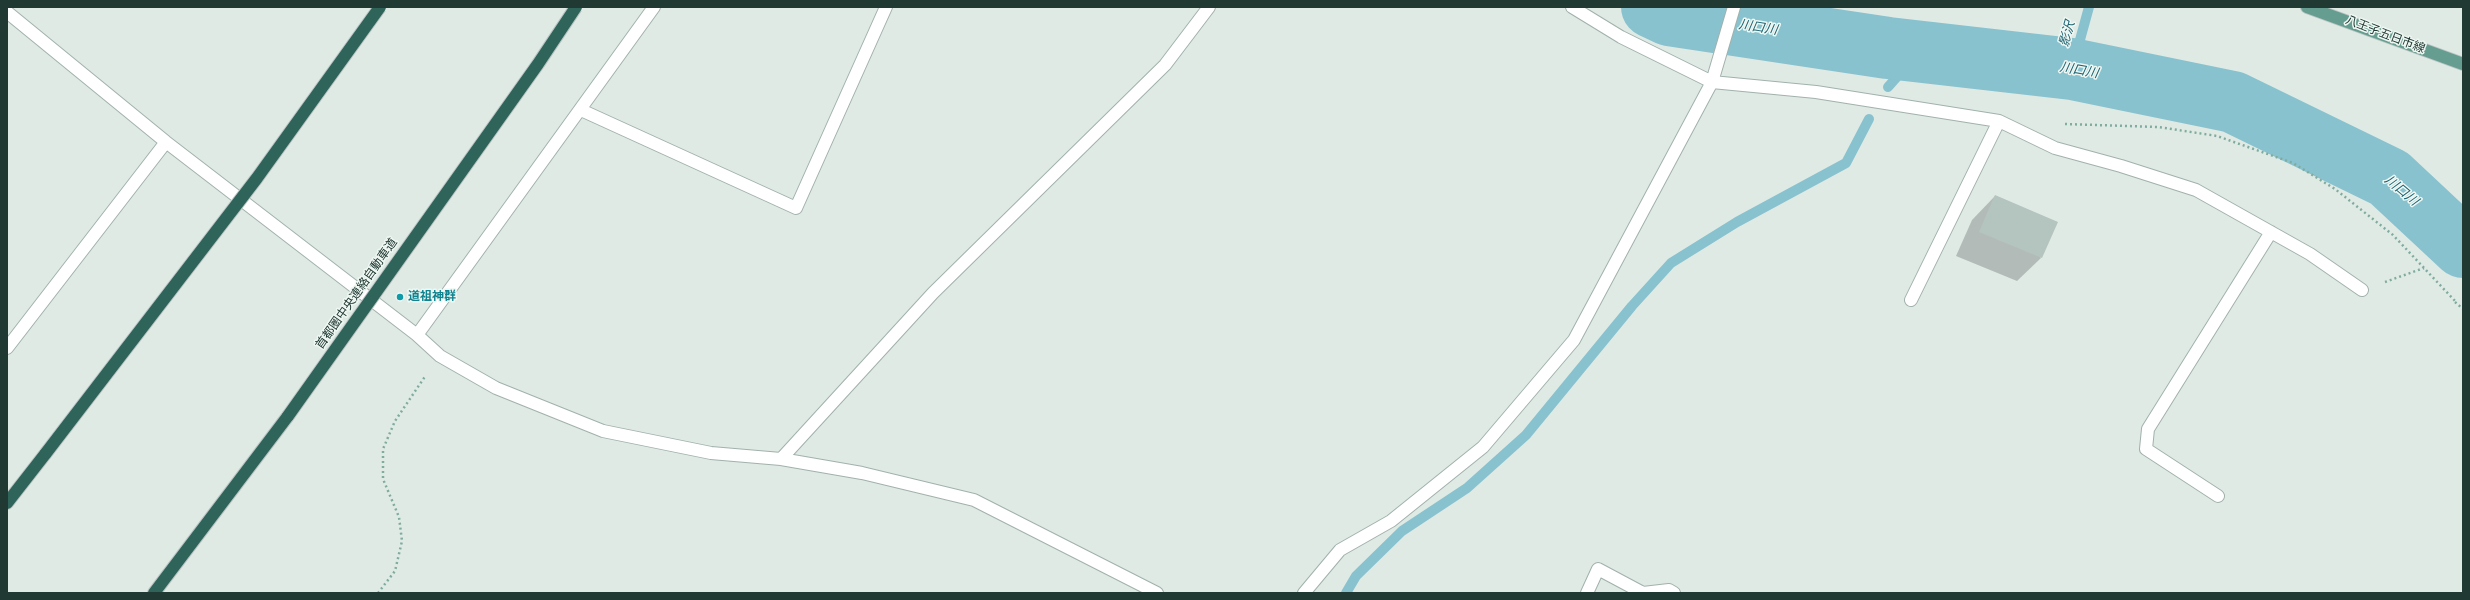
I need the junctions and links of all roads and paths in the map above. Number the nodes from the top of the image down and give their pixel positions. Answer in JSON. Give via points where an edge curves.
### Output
{"nodes":[{"id":1,"x":380,"y":7,"type":"edge"},
{"id":2,"x":576,"y":7,"type":"edge"},
{"id":3,"x":654,"y":7,"type":"edge"},
{"id":4,"x":886,"y":7,"type":"edge"},
{"id":5,"x":1209,"y":7,"type":"edge"},
{"id":6,"x":1572,"y":7,"type":"edge"},
{"id":7,"x":1734,"y":7,"type":"edge"},
{"id":8,"x":2307,"y":7,"type":"edge"},
{"id":9,"x":7,"y":12,"type":"edge"},
{"id":10,"x":2463,"y":64,"type":"edge"},
{"id":11,"x":1712,"y":82,"type":"junction"},
{"id":12,"x":581,"y":110,"type":"junction"},
{"id":13,"x":1999,"y":121,"type":"junction"},
{"id":14,"x":2063,"y":124,"type":"dead end"},
{"id":15,"x":166,"y":142,"type":"junction"},
{"id":16,"x":2271,"y":232,"type":"junction"},
{"id":17,"x":2424,"y":268,"type":"junction"},
{"id":18,"x":2362,"y":290,"type":"joint"},
{"id":19,"x":1911,"y":300,"type":"dead end"},
{"id":20,"x":2463,"y":309,"type":"edge"},
{"id":21,"x":417,"y":335,"type":"junction"},
{"id":22,"x":7,"y":348,"type":"edge"},
{"id":23,"x":440,"y":356,"type":"junction"},
{"id":24,"x":781,"y":459,"type":"junction"},
{"id":25,"x":2218,"y":496,"type":"dead end"},
{"id":26,"x":7,"y":503,"type":"edge"},
{"id":27,"x":154,"y":593,"type":"edge"},
{"id":28,"x":378,"y":593,"type":"edge"},
{"id":29,"x":1157,"y":593,"type":"edge"},
{"id":30,"x":1304,"y":593,"type":"edge"},
{"id":31,"x":1587,"y":593,"type":"edge"},
{"id":32,"x":1674,"y":593,"type":"edge"}],
"edges":[{"from":1,"to":26,"type":"highway","bridge":true,"via":[[257,178]]},
{"from":2,"to":27,"type":"highway","name":"首都圏中央連絡自動車道","bridge":true,"via":[[288,416]]},
{"from":3,"to":12,"type":"street"},
{"from":4,"to":12,"type":"street","via":[[796,208]]},
{"from":5,"to":24,"type":"street","via":[[1164,65],[933,293]]},
{"from":6,"to":11,"type":"street","via":[[1621,37]]},
{"from":7,"to":11,"type":"street"},
{"from":8,"to":10,"type":"main road","name":"八王子五日市線"},
{"from":9,"to":15,"type":"street"},
{"from":11,"to":13,"type":"street","via":[[1816,92]]},
{"from":11,"to":30,"type":"street","via":[[1574,340],[1483,447],[1391,521],[1340,550]]},
{"from":12,"to":21,"type":"street"},
{"from":13,"to":16,"type":"street","via":[[2055,148],[2196,190]]},
{"from":13,"to":19,"type":"street"},
{"from":14,"to":17,"type":"path","via":[[2158,127],[2217,136],[2293,163],[2335,189],[2393,235]]},
{"from":15,"to":21,"type":"street"},
{"from":15,"to":22,"type":"street"},
{"from":16,"to":18,"type":"street","via":[[2310,254]]},
{"from":16,"to":25,"type":"street","via":[[2148,429],[2146,449]]},
{"from":17,"to":18,"type":"path"},
{"from":17,"to":20,"type":"path"},
{"from":21,"to":23,"type":"street"},
{"from":23,"to":24,"type":"street","via":[[496,388],[604,431],[712,453]]},
{"from":23,"to":28,"type":"path","via":[[394,421],[383,449],[383,479],[399,517],[402,541],[394,571]]},
{"from":24,"to":29,"type":"street","via":[[862,473],[974,500]]},
{"from":31,"to":32,"type":"street","via":[[1598,569],[1643,593],[1669,590]]}]}
